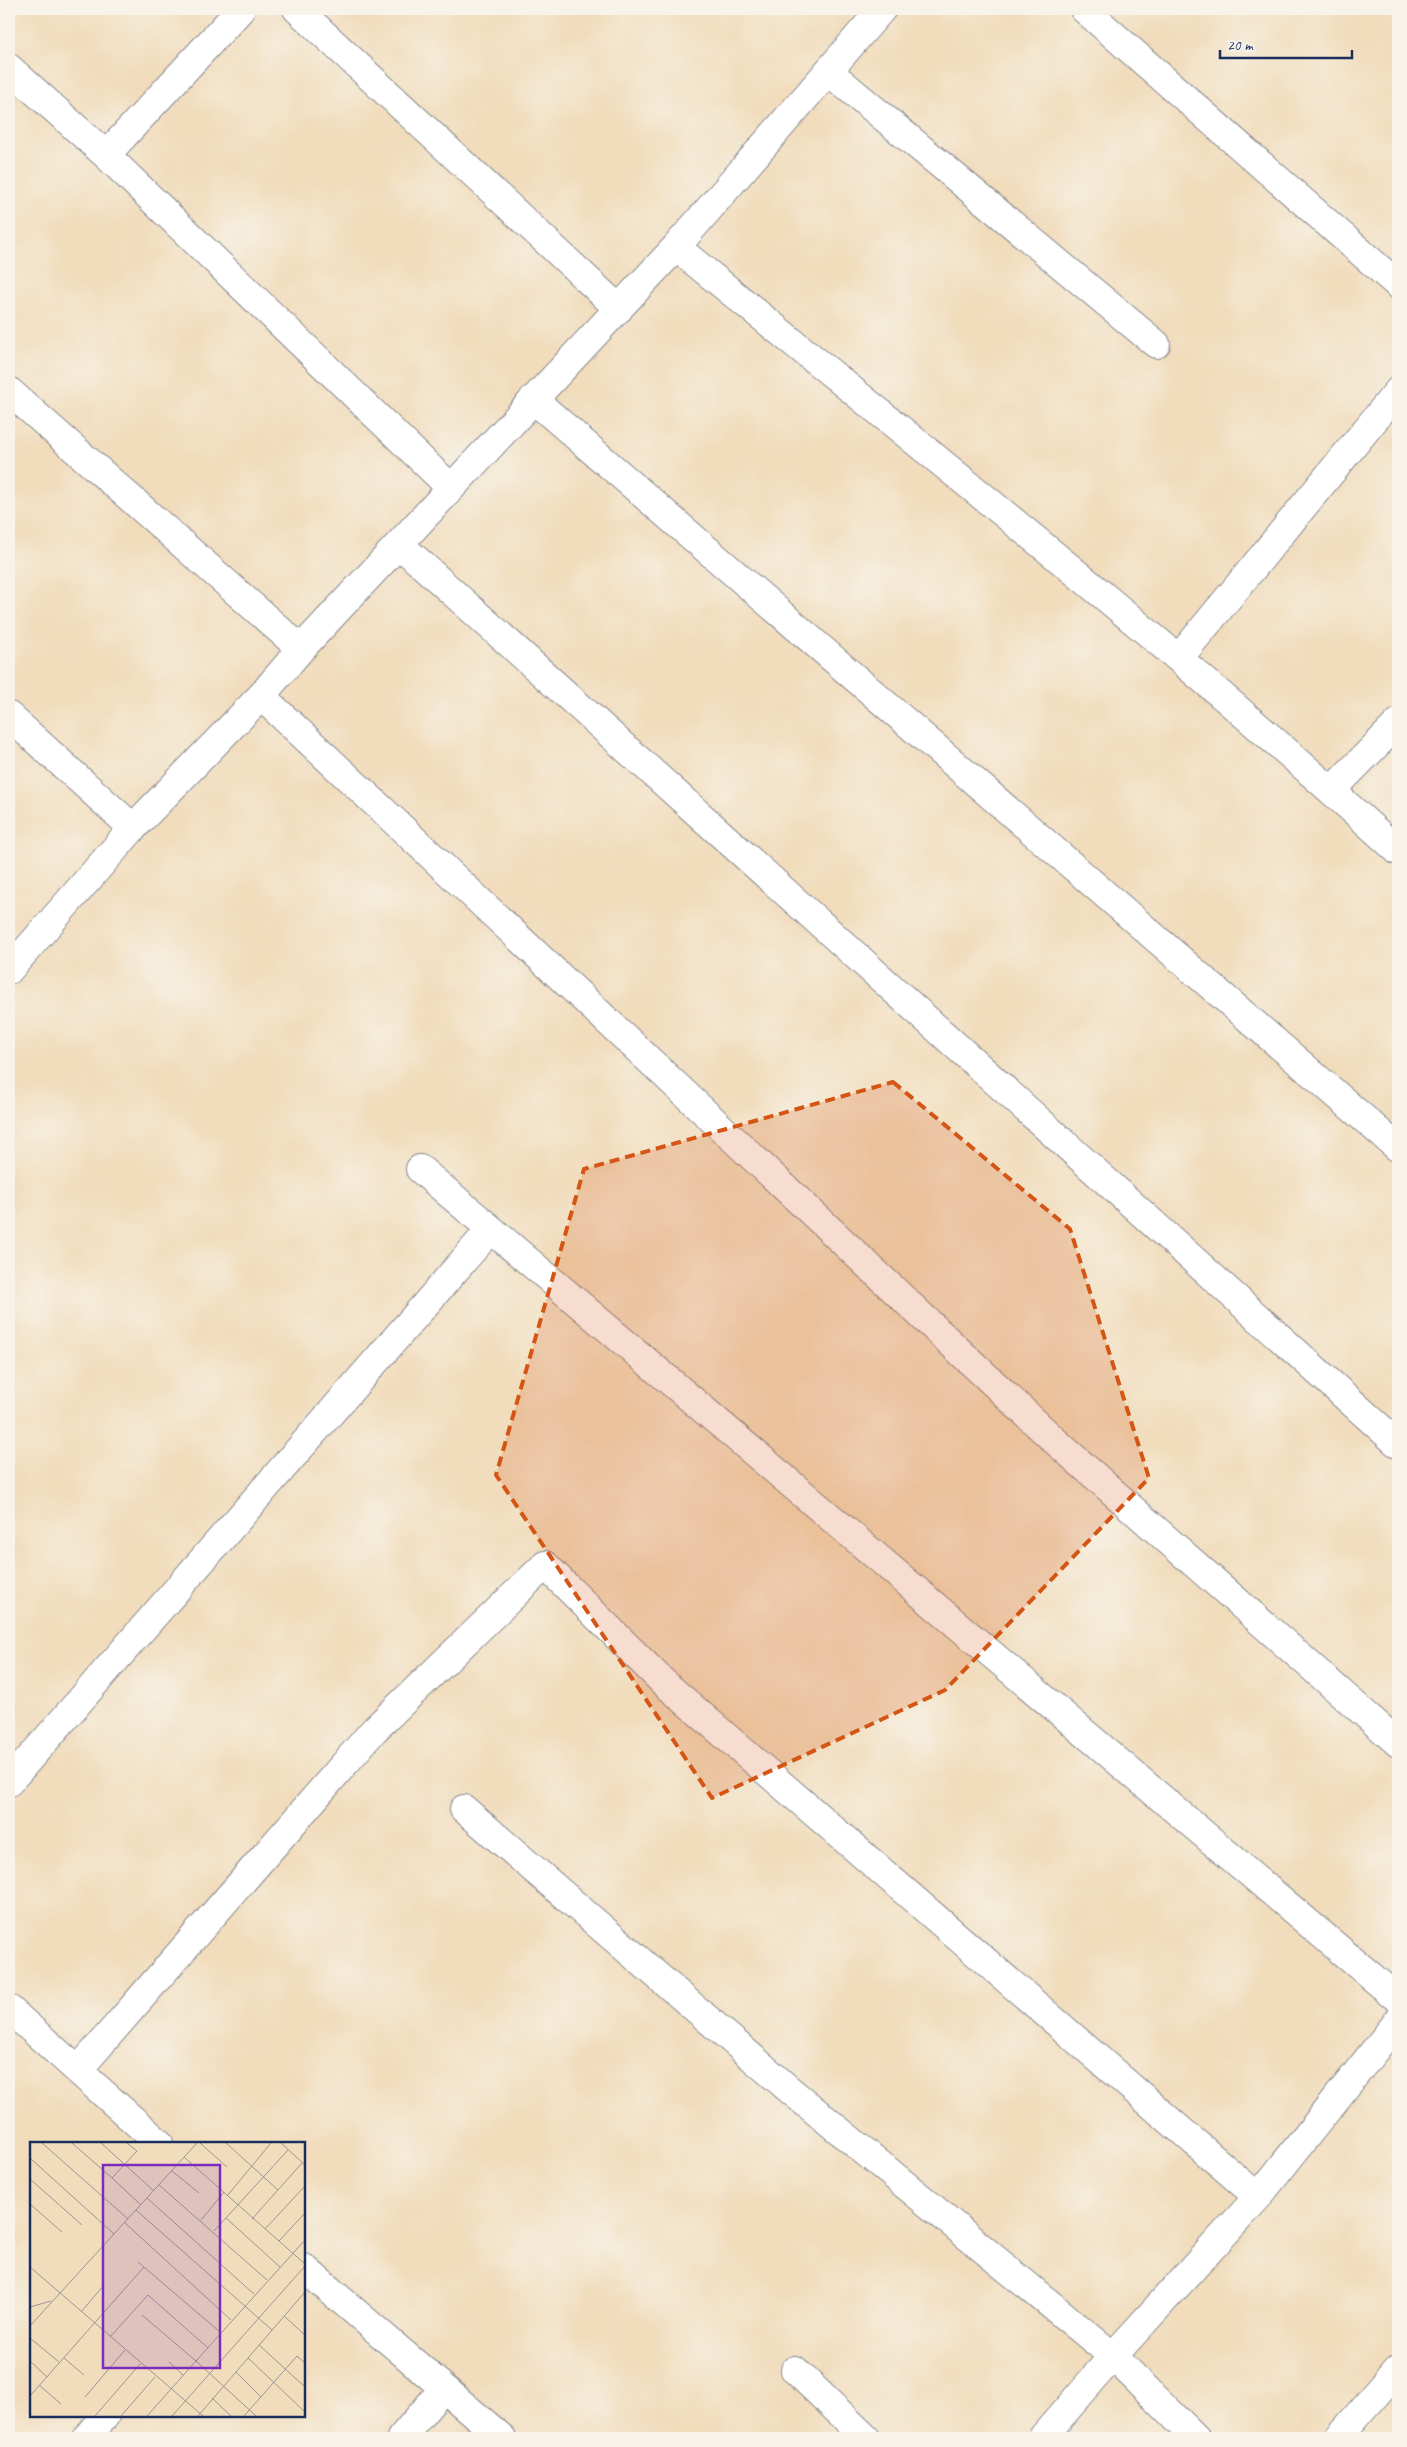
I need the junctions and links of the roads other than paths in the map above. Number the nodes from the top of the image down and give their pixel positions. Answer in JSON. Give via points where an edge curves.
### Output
{"nodes":[{"id":1,"x":241,"y":9,"type":"edge"},
{"id":2,"x":297,"y":9,"type":"edge"},
{"id":3,"x":882,"y":9,"type":"edge"},
{"id":4,"x":1084,"y":9,"type":"edge"},
{"id":5,"x":9,"y":68,"type":"edge"},
{"id":6,"x":828,"y":71,"type":"junction"},
{"id":7,"x":106,"y":154,"type":"junction"},
{"id":8,"x":676,"y":247,"type":"junction"},
{"id":9,"x":1398,"y":285,"type":"edge"},
{"id":10,"x":619,"y":308,"type":"junction"},
{"id":11,"x":1156,"y":344,"type":"dead end"},
{"id":12,"x":9,"y":391,"type":"edge"},
{"id":13,"x":1398,"y":391,"type":"edge"},
{"id":14,"x":533,"y":400,"type":"junction"},
{"id":15,"x":451,"y":488,"type":"junction"},
{"id":16,"x":399,"y":544,"type":"junction"},
{"id":17,"x":301,"y":650,"type":"junction"},
{"id":18,"x":1178,"y":658,"type":"junction"},
{"id":19,"x":261,"y":696,"type":"junction"},
{"id":20,"x":9,"y":716,"type":"edge"},
{"id":21,"x":1398,"y":722,"type":"edge"},
{"id":22,"x":1332,"y":790,"type":"junction"},
{"id":23,"x":133,"y":828,"type":"junction"},
{"id":24,"x":1398,"y":851,"type":"edge"},
{"id":25,"x":9,"y":970,"type":"edge"},
{"id":26,"x":1398,"y":1148,"type":"edge"},
{"id":27,"x":420,"y":1169,"type":"dead end"},
{"id":28,"x":491,"y":1229,"type":"junction"},
{"id":29,"x":1398,"y":1444,"type":"edge"},
{"id":30,"x":1398,"y":1742,"type":"edge"},
{"id":31,"x":9,"y":1782,"type":"edge"},
{"id":32,"x":464,"y":1809,"type":"dead end"},
{"id":33,"x":1398,"y":1999,"type":"edge"},
{"id":34,"x":9,"y":2009,"type":"edge"},
{"id":35,"x":1398,"y":2020,"type":"edge"},
{"id":36,"x":79,"y":2069,"type":"junction"},
{"id":37,"x":158,"y":2142,"type":"edge"},
{"id":38,"x":1258,"y":2197,"type":"junction"},
{"id":39,"x":305,"y":2269,"type":"edge"},
{"id":40,"x":1113,"y":2356,"type":"junction"},
{"id":41,"x":1398,"y":2369,"type":"edge"},
{"id":42,"x":795,"y":2370,"type":"dead end"},
{"id":43,"x":443,"y":2389,"type":"junction"},
{"id":44,"x":104,"y":2417,"type":"edge"},
{"id":45,"x":86,"y":2438,"type":"edge"},
{"id":46,"x":401,"y":2438,"type":"edge"},
{"id":47,"x":502,"y":2438,"type":"edge"},
{"id":48,"x":866,"y":2438,"type":"edge"},
{"id":49,"x":1042,"y":2438,"type":"edge"},
{"id":50,"x":1196,"y":2438,"type":"edge"},
{"id":51,"x":1338,"y":2438,"type":"edge"}],
"edges":[{"from":1,"to":7,"type":"street"},
{"from":2,"to":10,"type":"street"},
{"from":3,"to":6,"type":"street"},
{"from":4,"to":9,"type":"street"},
{"from":5,"to":7,"type":"street"},
{"from":6,"to":8,"type":"street"},
{"from":6,"to":11,"type":"street"},
{"from":7,"to":15,"type":"street"},
{"from":8,"to":10,"type":"street"},
{"from":8,"to":18,"type":"street"},
{"from":10,"to":14,"type":"street"},
{"from":12,"to":17,"type":"street"},
{"from":13,"to":18,"type":"street"},
{"from":14,"to":15,"type":"street"},
{"from":14,"to":26,"type":"street"},
{"from":15,"to":16,"type":"street"},
{"from":16,"to":17,"type":"street"},
{"from":16,"to":29,"type":"street"},
{"from":17,"to":19,"type":"street"},
{"from":18,"to":22,"type":"street"},
{"from":19,"to":23,"type":"street"},
{"from":19,"to":30,"type":"street","via":[[1054,1440]]},
{"from":20,"to":23,"type":"street"},
{"from":21,"to":22,"type":"street"},
{"from":22,"to":24,"type":"street"},
{"from":23,"to":25,"type":"street"},
{"from":27,"to":28,"type":"street"},
{"from":28,"to":31,"type":"street"},
{"from":28,"to":33,"type":"street"},
{"from":32,"to":40,"type":"street","via":[[790,2091]]},
{"from":34,"to":36,"type":"street"},
{"from":35,"to":38,"type":"street"},
{"from":36,"to":37,"type":"street"},
{"from":36,"to":38,"type":"street","via":[[374,1730],[545,1565],[662,1681]]},
{"from":38,"to":40,"type":"street"},
{"from":39,"to":43,"type":"street"},
{"from":40,"to":49,"type":"street"},
{"from":40,"to":50,"type":"street"},
{"from":41,"to":51,"type":"street"},
{"from":42,"to":48,"type":"street"},
{"from":43,"to":46,"type":"street"},
{"from":43,"to":47,"type":"street"},
{"from":44,"to":45,"type":"street"}]}
